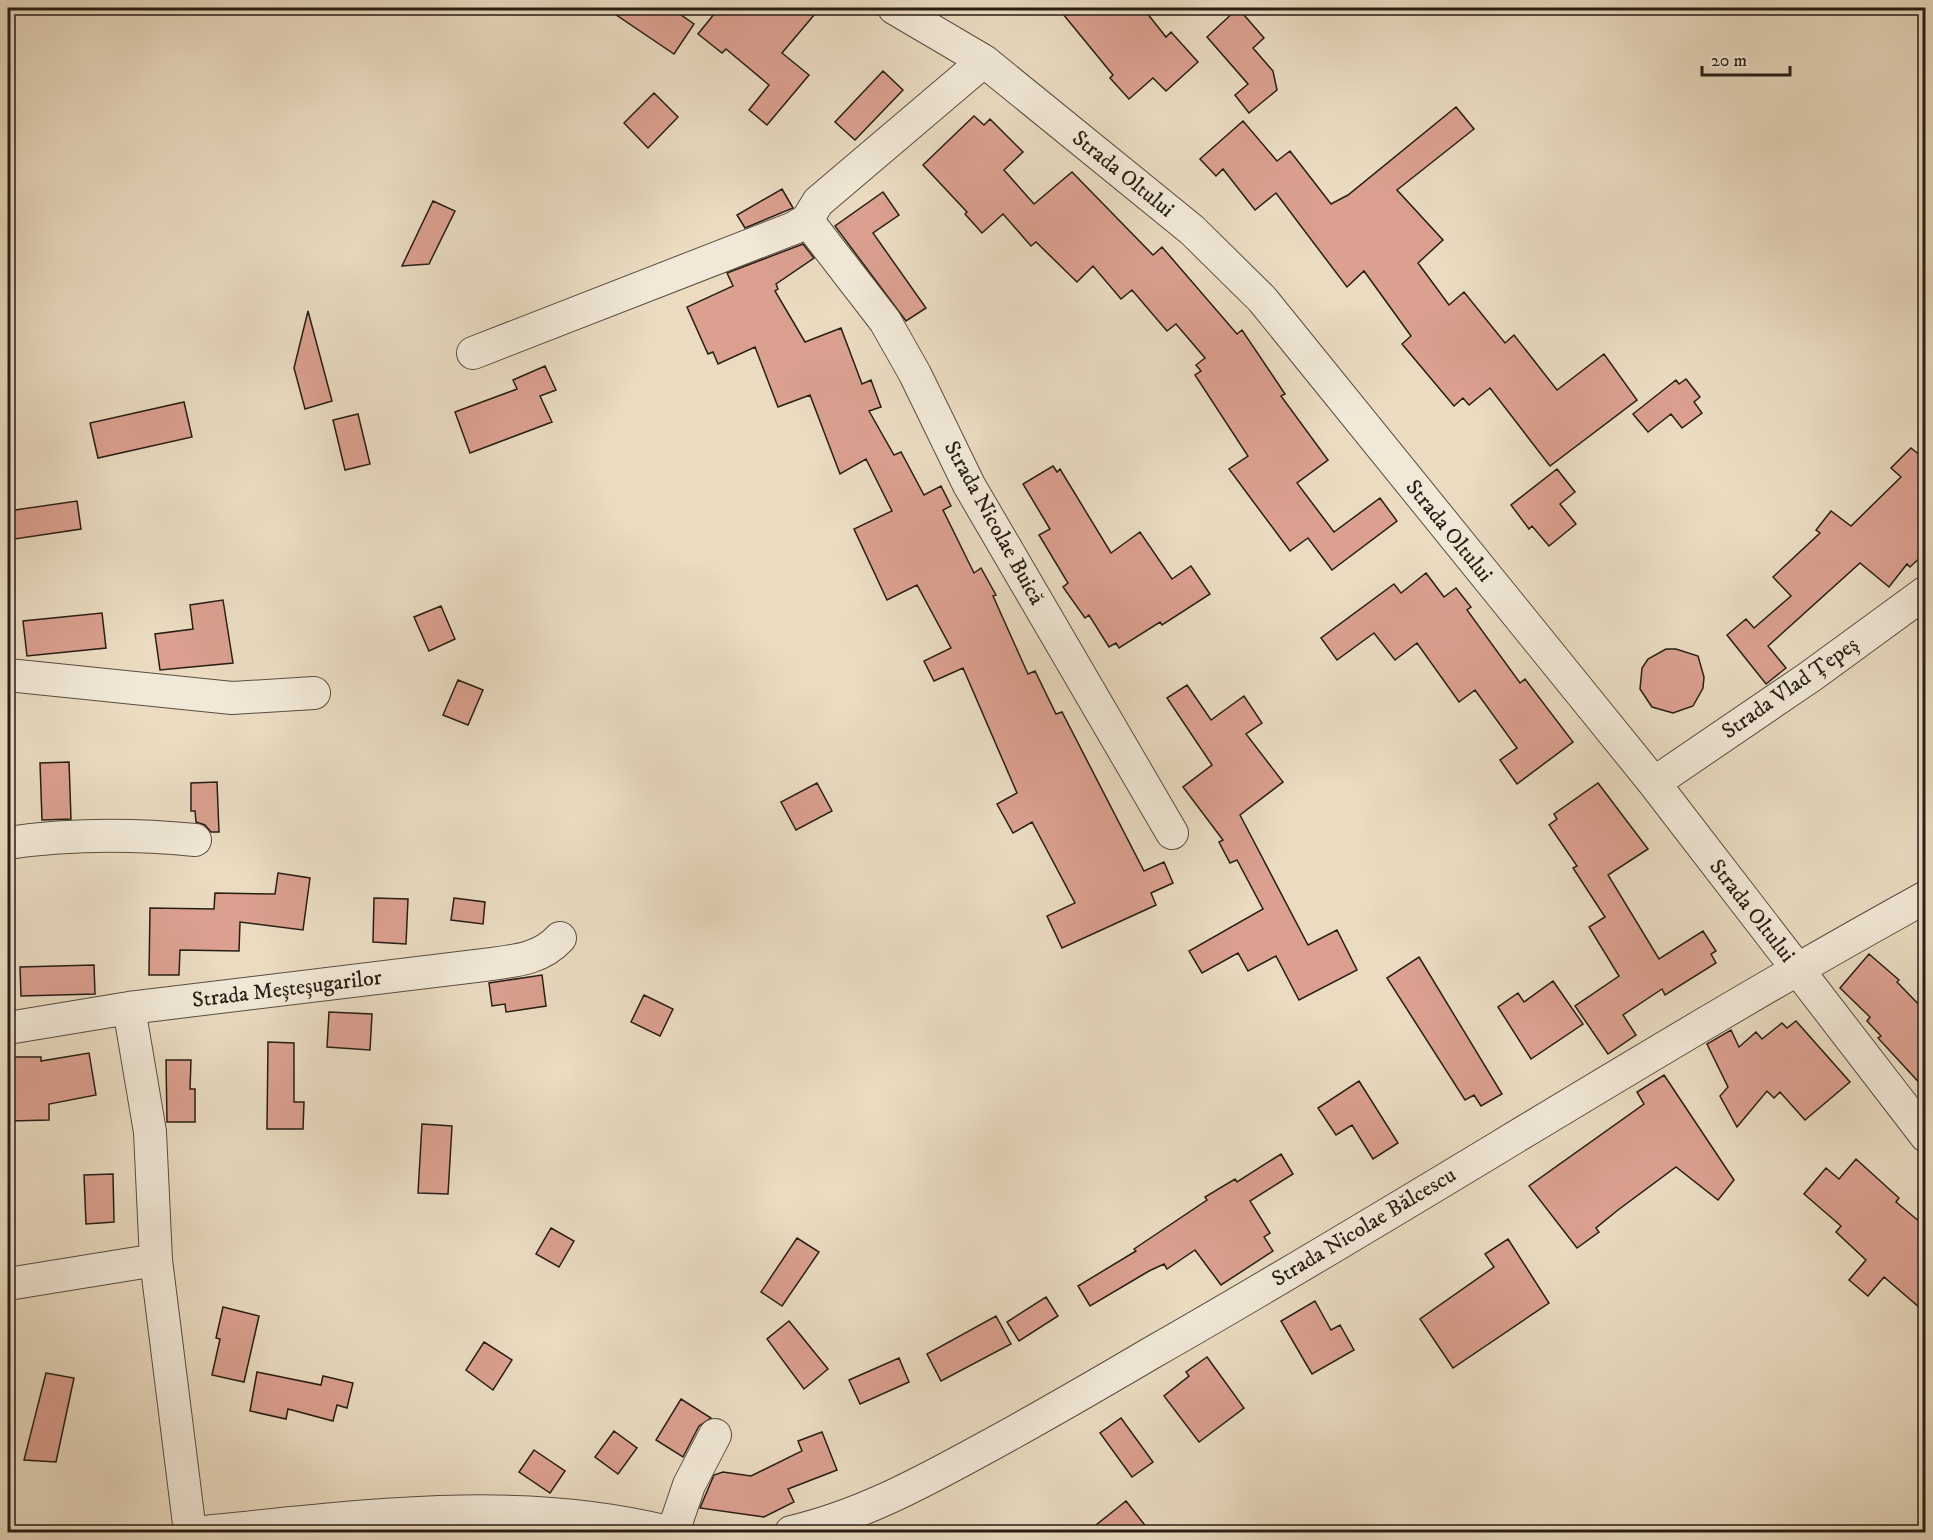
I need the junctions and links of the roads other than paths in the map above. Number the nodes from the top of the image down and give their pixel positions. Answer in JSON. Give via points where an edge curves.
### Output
{"nodes":[{"id":1,"x":894,"y":8,"type":"edge"},
{"id":2,"x":984,"y":61,"type":"junction"},
{"id":3,"x":807,"y":220,"type":"junction"},
{"id":4,"x":473,"y":353,"type":"dead end"},
{"id":5,"x":1926,"y":592,"type":"edge"},
{"id":6,"x":8,"y":675,"type":"edge"},
{"id":7,"x":314,"y":693,"type":"dead end"},
{"id":8,"x":1654,"y":783,"type":"junction"},
{"id":9,"x":1172,"y":833,"type":"dead end"},
{"id":10,"x":195,"y":840,"type":"dead end"},
{"id":11,"x":8,"y":843,"type":"edge"},
{"id":12,"x":1923,"y":903,"type":"edge"},
{"id":13,"x":560,"y":938,"type":"dead end"},
{"id":14,"x":1796,"y":968,"type":"junction"},
{"id":15,"x":129,"y":1008,"type":"junction"},
{"id":16,"x":8,"y":1028,"type":"edge"},
{"id":17,"x":1926,"y":1136,"type":"edge"},
{"id":18,"x":156,"y":1260,"type":"junction"},
{"id":19,"x":8,"y":1284,"type":"edge"},
{"id":20,"x":715,"y":1435,"type":"dead end"},
{"id":21,"x":190,"y":1533,"type":"edge"},
{"id":22,"x":203,"y":1533,"type":"edge"},
{"id":23,"x":668,"y":1533,"type":"edge"},
{"id":24,"x":673,"y":1533,"type":"edge"},
{"id":25,"x":791,"y":1533,"type":"edge"}],
"edges":[{"from":1,"to":2,"type":"street","name":"Strada Oltului"},
{"from":2,"to":3,"type":"street","via":[[818,202]]},
{"from":2,"to":8,"type":"street","name":"Strada Oltului","via":[[1192,230],[1248,284]]},
{"from":3,"to":4,"type":"street"},
{"from":3,"to":9,"type":"street","name":"Strada Nicolae Buică","via":[[885,321],[969,485]]},
{"from":5,"to":8,"type":"street","name":"Strada Vlad Țepeș"},
{"from":6,"to":7,"type":"street","via":[[231,698]]},
{"from":8,"to":14,"type":"street","name":"Strada Oltului"},
{"from":10,"to":11,"type":"street","via":[[113,835]]},
{"from":12,"to":14,"type":"street","name":"Strada Nicolae Bălcescu"},
{"from":13,"to":15,"type":"street","name":"Strada Meșteșugarilor","via":[[535,957]]},
{"from":14,"to":17,"type":"street","name":"Strada Oltului"},
{"from":14,"to":25,"type":"street","name":"Strada Nicolae Bălcescu","via":[[1210,1320],[1039,1418],[917,1485],[864,1509]]},
{"from":15,"to":16,"type":"street","name":"Strada Meșteșugarilor"},
{"from":15,"to":18,"type":"street","via":[[150,1132]]},
{"from":18,"to":19,"type":"street"},
{"from":18,"to":21,"type":"street"},
{"from":20,"to":24,"type":"street","via":[[689,1485]]},
{"from":22,"to":23,"type":"street","via":[[408,1512],[466,1510],[585,1518]]}]}
